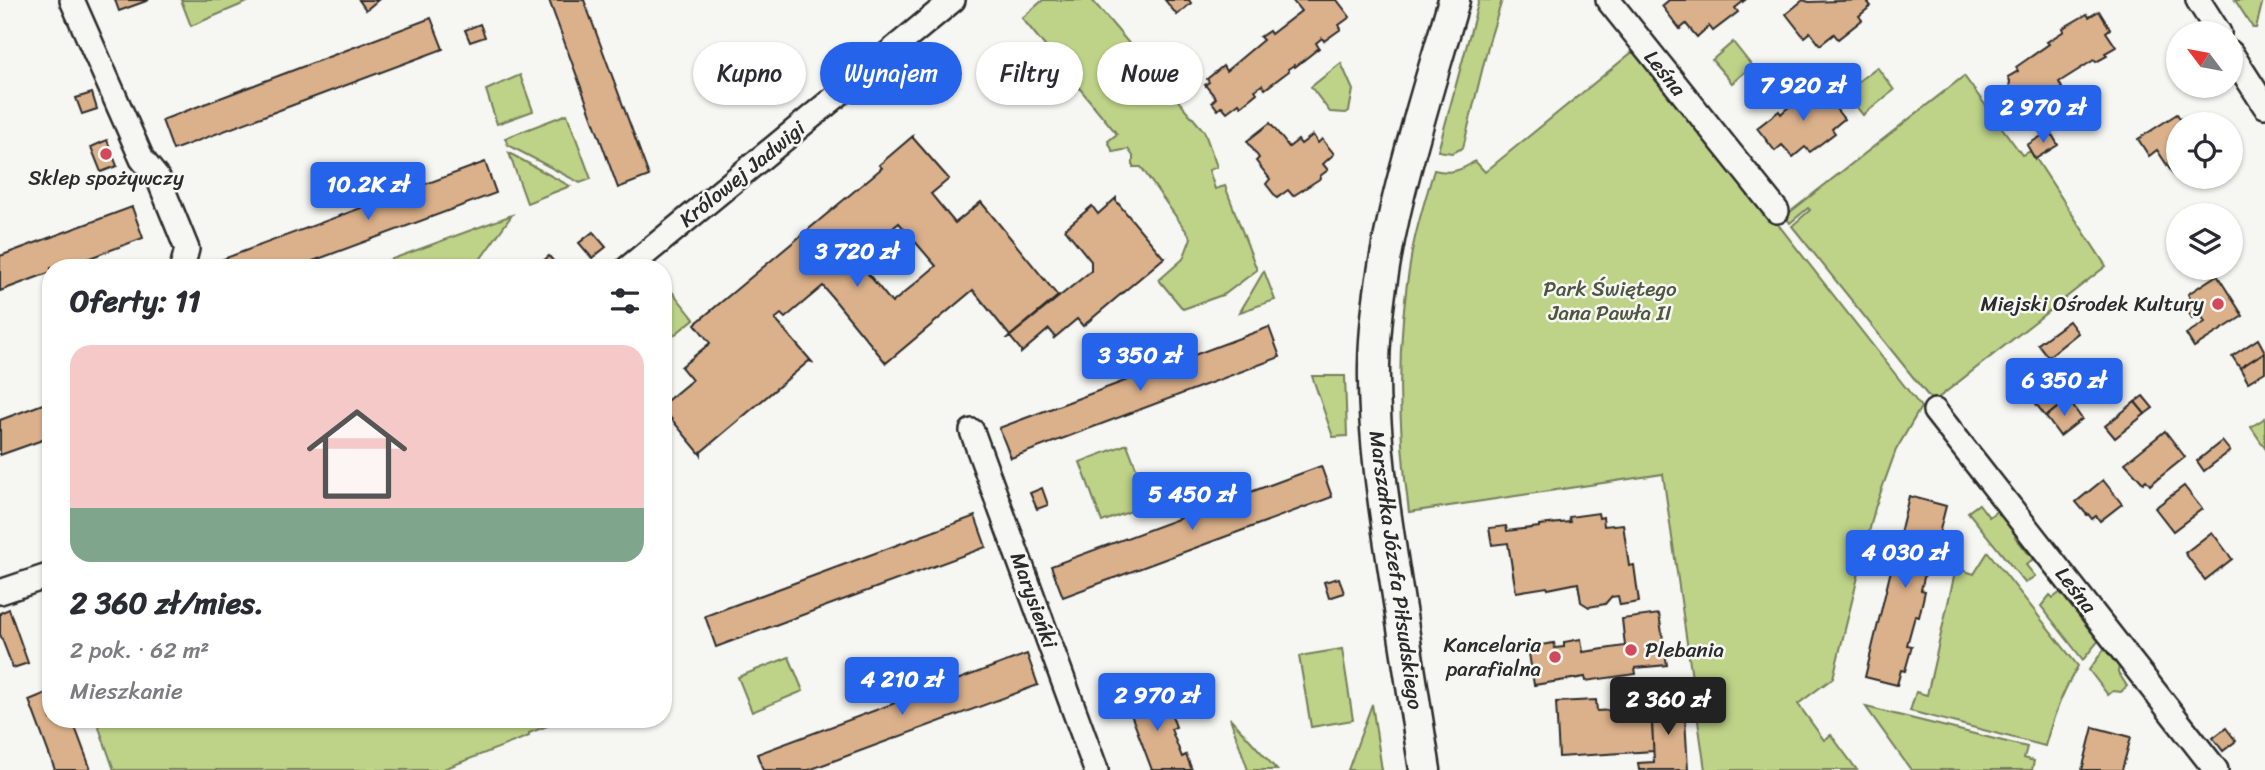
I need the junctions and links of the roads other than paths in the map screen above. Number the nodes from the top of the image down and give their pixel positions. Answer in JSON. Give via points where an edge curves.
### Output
{"nodes":[{"id":1,"x":72,"y":0,"type":"edge"},
{"id":2,"x":953,"y":0,"type":"edge"},
{"id":3,"x":1454,"y":0,"type":"edge"},
{"id":4,"x":1608,"y":0,"type":"edge"},
{"id":5,"x":2198,"y":0,"type":"edge"},
{"id":6,"x":2211,"y":21,"type":"edge"},
{"id":7,"x":2244,"y":73,"type":"edge"},
{"id":8,"x":2265,"y":106,"type":"edge"},
{"id":9,"x":1777,"y":211,"type":"dead end"},
{"id":10,"x":184,"y":259,"type":"edge"},
{"id":11,"x":639,"y":259,"type":"edge"},
{"id":12,"x":1935,"y":411,"type":"dead end"},
{"id":13,"x":972,"y":431,"type":"dead end"},
{"id":14,"x":42,"y":578,"type":"edge"},
{"id":15,"x":0,"y":593,"type":"edge"},
{"id":16,"x":1096,"y":770,"type":"edge"},
{"id":17,"x":1425,"y":770,"type":"edge"},
{"id":18,"x":2216,"y":770,"type":"edge"}],
"edges":[{"from":1,"to":10,"type":"street","via":[[142,159],[159,180],[187,249]]},
{"from":2,"to":11,"type":"street","name":"Królowej Jadwigi"},
{"from":3,"to":17,"type":"street","name":"Marszałka Józefa Piłsudskiego","via":[[1395,219],[1374,366],[1387,527]]},
{"from":4,"to":9,"type":"street","name":"Leśna"},
{"from":5,"to":6,"type":"street"},
{"from":7,"to":8,"type":"street"},
{"from":12,"to":18,"type":"street","name":"Leśna"},
{"from":13,"to":16,"type":"street","name":"Marysieńki"},
{"from":14,"to":15,"type":"street"}]}
